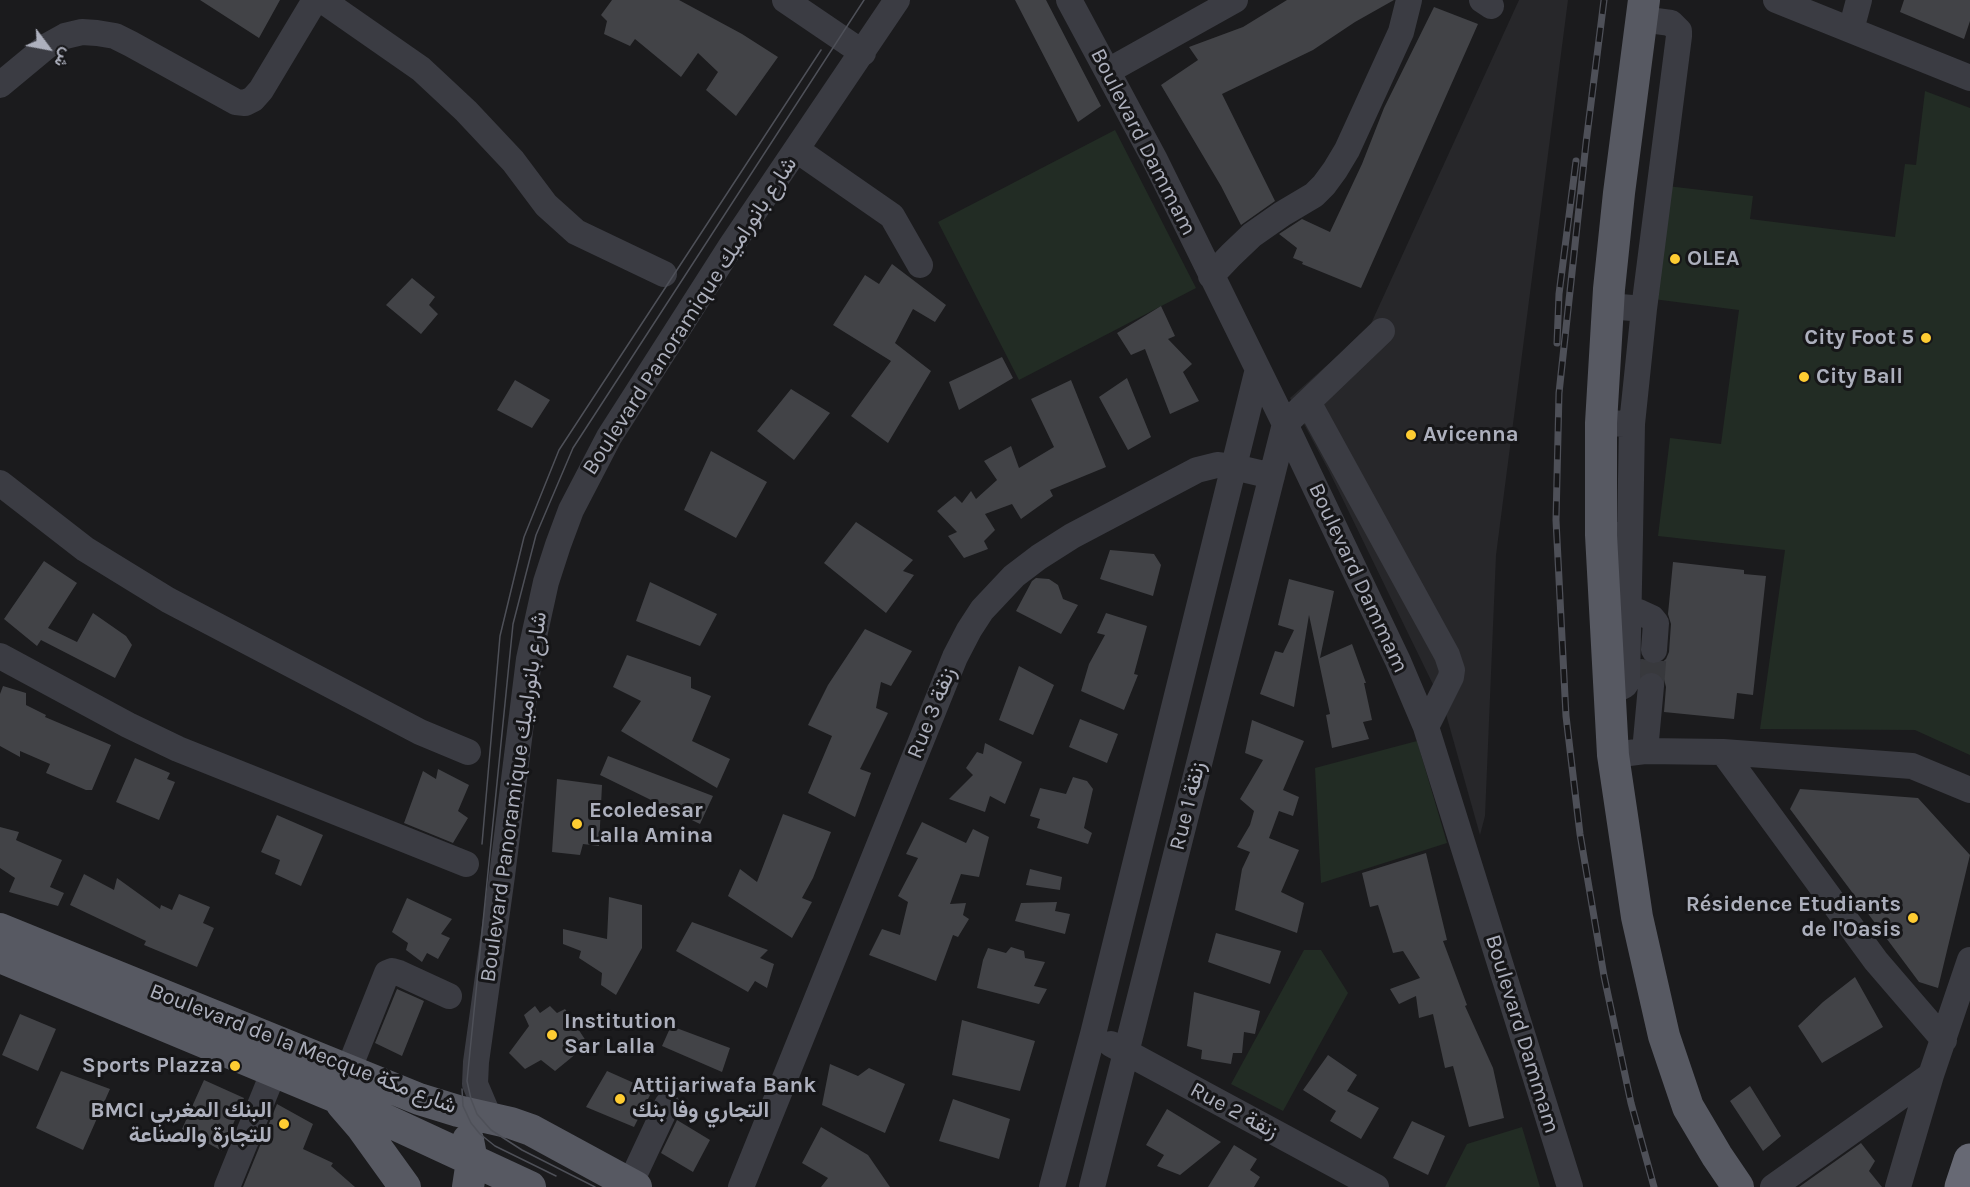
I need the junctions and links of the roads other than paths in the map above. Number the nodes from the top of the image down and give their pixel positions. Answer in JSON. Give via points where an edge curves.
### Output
{"nodes":[{"id":1,"x":315,"y":0,"type":"edge"},
{"id":2,"x":322,"y":0,"type":"edge"},
{"id":3,"x":785,"y":0,"type":"edge"},
{"id":4,"x":897,"y":0,"type":"edge"},
{"id":5,"x":1069,"y":0,"type":"edge"},
{"id":6,"x":1235,"y":0,"type":"edge"},
{"id":7,"x":1776,"y":0,"type":"edge"},
{"id":8,"x":1859,"y":0,"type":"edge"},
{"id":9,"x":1414,"y":1,"type":"edge"},
{"id":10,"x":1643,"y":10,"type":"edge"},
{"id":11,"x":1851,"y":30,"type":"junction"},
{"id":12,"x":863,"y":53,"type":"junction"},
{"id":13,"x":1108,"y":71,"type":"junction"},
{"id":14,"x":1970,"y":78,"type":"edge"},
{"id":15,"x":0,"y":85,"type":"edge"},
{"id":16,"x":797,"y":150,"type":"junction"},
{"id":17,"x":1619,"y":193,"type":"junction"},
{"id":18,"x":1658,"y":198,"type":"junction"},
{"id":19,"x":920,"y":265,"type":"dead end"},
{"id":20,"x":664,"y":274,"type":"dead end"},
{"id":21,"x":1211,"y":276,"type":"junction"},
{"id":22,"x":1608,"y":306,"type":"junction"},
{"id":23,"x":1644,"y":309,"type":"junction"},
{"id":24,"x":1382,"y":331,"type":"dead end"},
{"id":25,"x":1258,"y":369,"type":"junction"},
{"id":26,"x":1308,"y":402,"type":"junction"},
{"id":27,"x":1285,"y":424,"type":"junction"},
{"id":28,"x":1616,"y":424,"type":"junction"},
{"id":29,"x":1234,"y":467,"type":"junction"},
{"id":30,"x":1272,"y":476,"type":"junction"},
{"id":31,"x":0,"y":483,"type":"edge"},
{"id":32,"x":1617,"y":604,"type":"junction"},
{"id":33,"x":1654,"y":650,"type":"tunnel mouth"},
{"id":34,"x":0,"y":656,"type":"edge"},
{"id":35,"x":1651,"y":686,"type":"tunnel mouth"},
{"id":36,"x":1426,"y":727,"type":"junction"},
{"id":37,"x":1645,"y":751,"type":"junction"},
{"id":38,"x":468,"y":752,"type":"dead end"},
{"id":39,"x":1724,"y":752,"type":"junction"},
{"id":40,"x":1613,"y":755,"type":"junction"},
{"id":41,"x":1970,"y":790,"type":"edge"},
{"id":42,"x":466,"y":864,"type":"dead end"},
{"id":43,"x":0,"y":928,"type":"edge"},
{"id":44,"x":0,"y":957,"type":"edge"},
{"id":45,"x":1970,"y":960,"type":"edge"},
{"id":46,"x":449,"y":996,"type":"dead end"},
{"id":47,"x":1092,"y":1034,"type":"junction"},
{"id":48,"x":1944,"y":1040,"type":"junction"},
{"id":49,"x":1126,"y":1052,"type":"junction"},
{"id":50,"x":274,"y":1071,"type":"junction"},
{"id":51,"x":1931,"y":1074,"type":"junction"},
{"id":52,"x":342,"y":1084,"type":"junction"},
{"id":53,"x":666,"y":1105,"type":"dead end"},
{"id":54,"x":458,"y":1111,"type":"junction"},
{"id":55,"x":489,"y":1117,"type":"junction"},
{"id":56,"x":1970,"y":1160,"type":"edge"},
{"id":57,"x":482,"y":1176,"type":"edge"},
{"id":58,"x":633,"y":1185,"type":"edge"},
{"id":59,"x":227,"y":1187,"type":"edge"},
{"id":60,"x":405,"y":1187,"type":"edge"},
{"id":61,"x":530,"y":1187,"type":"edge"},
{"id":62,"x":741,"y":1187,"type":"edge"},
{"id":63,"x":1052,"y":1187,"type":"edge"},
{"id":64,"x":1092,"y":1187,"type":"edge"},
{"id":65,"x":1376,"y":1187,"type":"edge"},
{"id":66,"x":1570,"y":1187,"type":"edge"},
{"id":67,"x":1738,"y":1187,"type":"edge"},
{"id":68,"x":1773,"y":1187,"type":"edge"},
{"id":69,"x":1898,"y":1187,"type":"edge"},
{"id":70,"x":1961,"y":1187,"type":"edge"}],
"edges":[{"from":1,"to":15,"type":"street","via":[[261,90],[245,104],[131,44],[97,33],[65,36]]},
{"from":2,"to":20,"type":"street","via":[[421,69],[466,111],[513,161],[546,205],[576,232]]},
{"from":3,"to":12,"type":"street"},
{"from":4,"to":12,"type":"street","name":"Boulevard Panoramique شارع بانوراميك"},
{"from":5,"to":13,"type":"street","name":"Boulevard Dammam"},
{"from":6,"to":13,"type":"street"},
{"from":7,"to":11,"type":"street"},
{"from":8,"to":11,"type":"street"},
{"from":9,"to":21,"type":"street","via":[[1347,150],[1324,185],[1252,236]]},
{"from":10,"to":17,"type":"main road"},
{"from":10,"to":18,"type":"street","via":[[1671,23],[1678,31]]},
{"from":11,"to":14,"type":"street"},
{"from":12,"to":16,"type":"street","name":"Boulevard Panoramique شارع بانوراميك"},
{"from":13,"to":21,"type":"street","name":"Boulevard Dammam"},
{"from":16,"to":19,"type":"street","via":[[892,216]]},
{"from":16,"to":55,"type":"street","name":"Boulevard Panoramique شارع بانوراميك","via":[[609,437],[571,510],[552,564],[529,659],[477,1062],[475,1084]]},
{"from":17,"to":18,"type":"street"},
{"from":17,"to":22,"type":"main road"},
{"from":18,"to":23,"type":"street"},
{"from":21,"to":25,"type":"street","name":"Boulevard Dammam"},
{"from":22,"to":23,"type":"street"},
{"from":22,"to":28,"type":"main road"},
{"from":23,"to":28,"type":"street"},
{"from":24,"to":26,"type":"street"},
{"from":25,"to":27,"type":"street","name":"Boulevard Dammam"},
{"from":25,"to":29,"type":"street"},
{"from":26,"to":27,"type":"street"},
{"from":26,"to":36,"type":"street","via":[[1447,655],[1451,677]]},
{"from":27,"to":30,"type":"street","name":"Rue 1 زنقة"},
{"from":27,"to":36,"type":"street","name":"Boulevard Dammam"},
{"from":28,"to":32,"type":"main road"},
{"from":29,"to":30,"type":"street","name":"Rue 3 زنقة"},
{"from":29,"to":47,"type":"street","name":"Rue 1 زنقة"},
{"from":29,"to":62,"type":"street","name":"Rue 3 زنقة","via":[[1217,465],[1197,470],[1072,536],[1014,576],[973,624],[955,657]]},
{"from":30,"to":49,"type":"street","name":"Rue 1 زنقة"},
{"from":31,"to":38,"type":"street","via":[[85,549],[168,600],[420,732]]},
{"from":32,"to":33,"type":"street","via":[[1652,618],[1656,623]]},
{"from":32,"to":40,"type":"main road","via":[[1610,693]]},
{"from":34,"to":42,"type":"street","via":[[178,749]]},
{"from":35,"to":37,"type":"street"},
{"from":36,"to":66,"type":"street","name":"Boulevard Dammam"},
{"from":37,"to":39,"type":"street"},
{"from":37,"to":40,"type":"street"},
{"from":39,"to":41,"type":"street","via":[[1912,766]]},
{"from":39,"to":48,"type":"street","via":[[1876,961]]},
{"from":40,"to":67,"type":"main road","via":[[1637,917],[1664,1036],[1688,1107]]},
{"from":43,"to":52,"type":"main road","name":"Boulevard de la Mecque شارع مكة"},
{"from":44,"to":50,"type":"main road","name":"Boulevard de la Mecque شارع مكة"},
{"from":45,"to":48,"type":"street"},
{"from":46,"to":52,"type":"street","via":[[399,973],[387,973]]},
{"from":47,"to":49,"type":"street","name":"Rue 2 زنقة"},
{"from":47,"to":63,"type":"street","name":"Rue 1 زنقة"},
{"from":48,"to":51,"type":"street"},
{"from":49,"to":64,"type":"street","name":"Rue 1 زنقة"},
{"from":49,"to":65,"type":"street","name":"Rue 2 زنقة"},
{"from":50,"to":52,"type":"main road","name":"Boulevard de la Mecque شارع مكة"},
{"from":50,"to":59,"type":"street"},
{"from":51,"to":68,"type":"street"},
{"from":51,"to":69,"type":"street"},
{"from":52,"to":54,"type":"main road","name":"Boulevard de la Mecque شارع مكة"},
{"from":52,"to":57,"type":"main road","name":"Boulevard de la Mecque شارع مكة"},
{"from":52,"to":60,"type":"main road","via":[[362,1126]]},
{"from":53,"to":58,"type":"street"},
{"from":54,"to":55,"type":"main road","name":"Boulevard de la Mecque شارع مكة"},
{"from":54,"to":57,"type":"main road"},
{"from":55,"to":57,"type":"main road","name":"Boulevard Panoramique شارع بانوراميك","via":[[495,1146]]},
{"from":55,"to":58,"type":"main road","name":"Boulevard de la Mecque شارع مكة","via":[[531,1130]]},
{"from":56,"to":70,"type":"highway"},
{"from":57,"to":61,"type":"main road","name":"Boulevard de la Mecque شارع مكة"}]}
